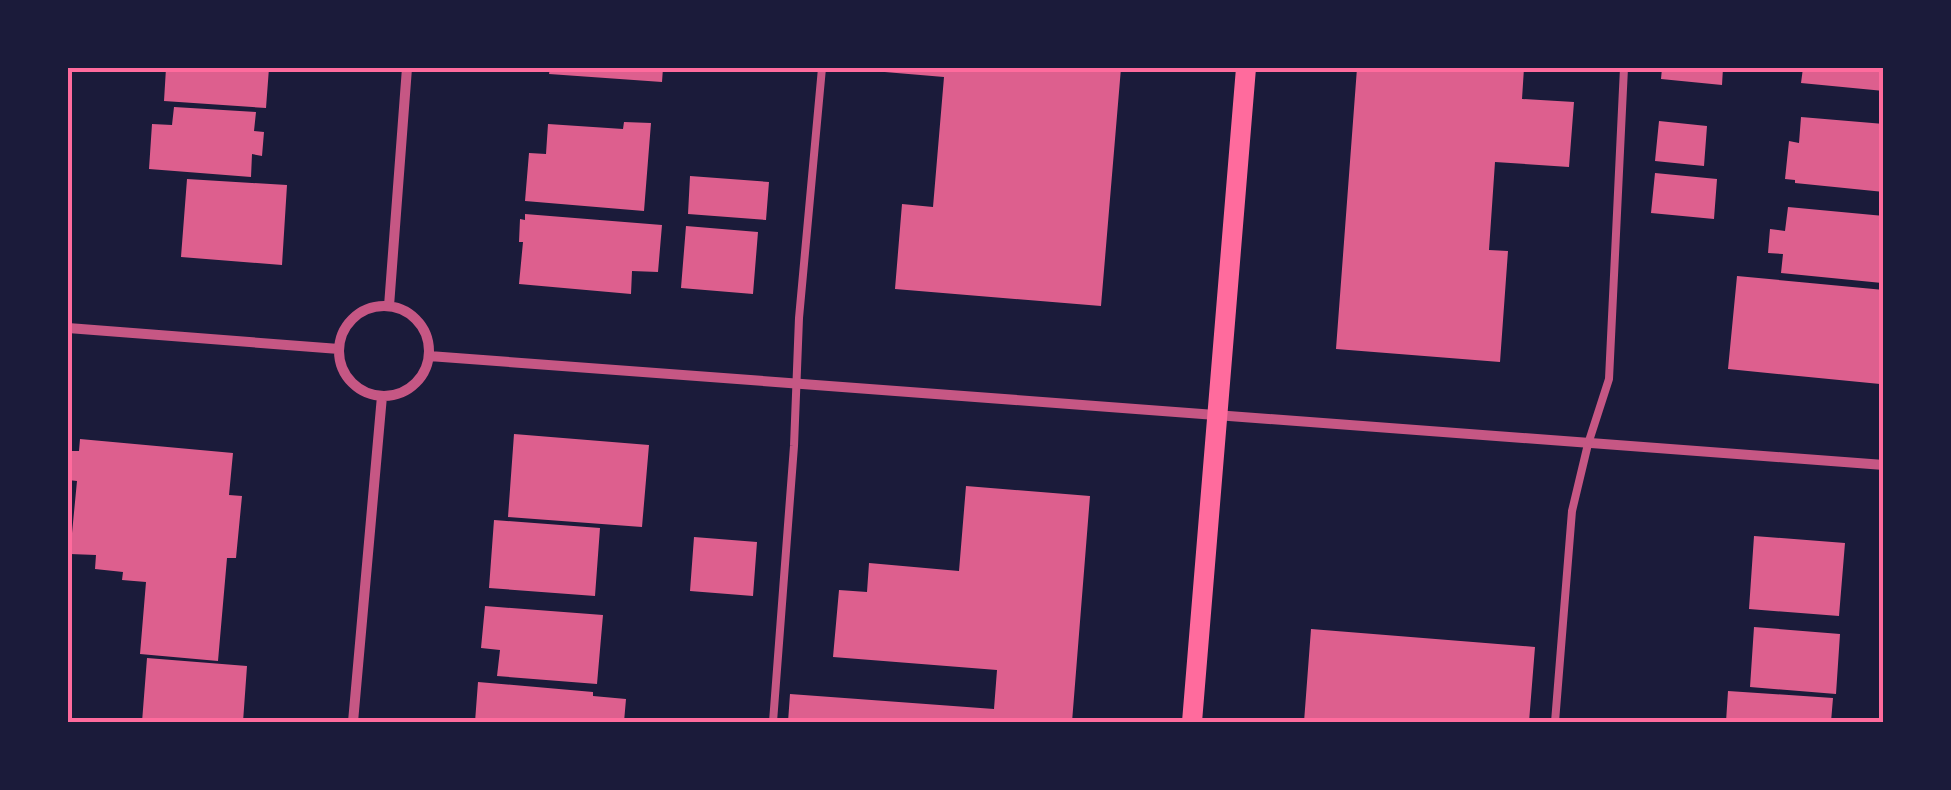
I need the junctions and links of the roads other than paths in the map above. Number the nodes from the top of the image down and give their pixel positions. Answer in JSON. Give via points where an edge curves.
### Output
{"nodes":[{"id":1,"x":408,"y":68,"type":"edge"},
{"id":2,"x":822,"y":68,"type":"edge"},
{"id":3,"x":1246,"y":68,"type":"edge"},
{"id":4,"x":1624,"y":68,"type":"edge"},
{"id":5,"x":389,"y":306,"type":"junction"},
{"id":6,"x":68,"y":328,"type":"edge"},
{"id":7,"x":339,"y":349,"type":"junction"},
{"id":8,"x":429,"y":356,"type":"junction"},
{"id":9,"x":795,"y":383,"type":"junction"},
{"id":10,"x":382,"y":396,"type":"junction"},
{"id":11,"x":1218,"y":414,"type":"junction"},
{"id":12,"x":1588,"y":444,"type":"junction"},
{"id":13,"x":1884,"y":465,"type":"edge"},
{"id":14,"x":353,"y":722,"type":"edge"},
{"id":15,"x":773,"y":722,"type":"edge"},
{"id":16,"x":1192,"y":722,"type":"edge"},
{"id":17,"x":1555,"y":722,"type":"edge"}],
"edges":[{"from":1,"to":5,"type":"street"},
{"from":2,"to":9,"type":"lane"},
{"from":3,"to":11,"type":"main road"},
{"from":4,"to":12,"type":"lane","via":[[1609,378]]},
{"from":5,"to":7,"type":"street","via":[[361,312],[342,334]]},
{"from":5,"to":8,"type":"street","via":[[423,328]]},
{"from":6,"to":7,"type":"street"},
{"from":7,"to":10,"type":"street","via":[[346,376]]},
{"from":8,"to":9,"type":"street"},
{"from":8,"to":10,"type":"street","via":[[408,389]]},
{"from":9,"to":11,"type":"street"},
{"from":9,"to":15,"type":"lane"},
{"from":10,"to":14,"type":"street"},
{"from":11,"to":12,"type":"street"},
{"from":11,"to":16,"type":"main road"},
{"from":12,"to":13,"type":"street"},
{"from":12,"to":17,"type":"lane","via":[[1572,511]]}]}
